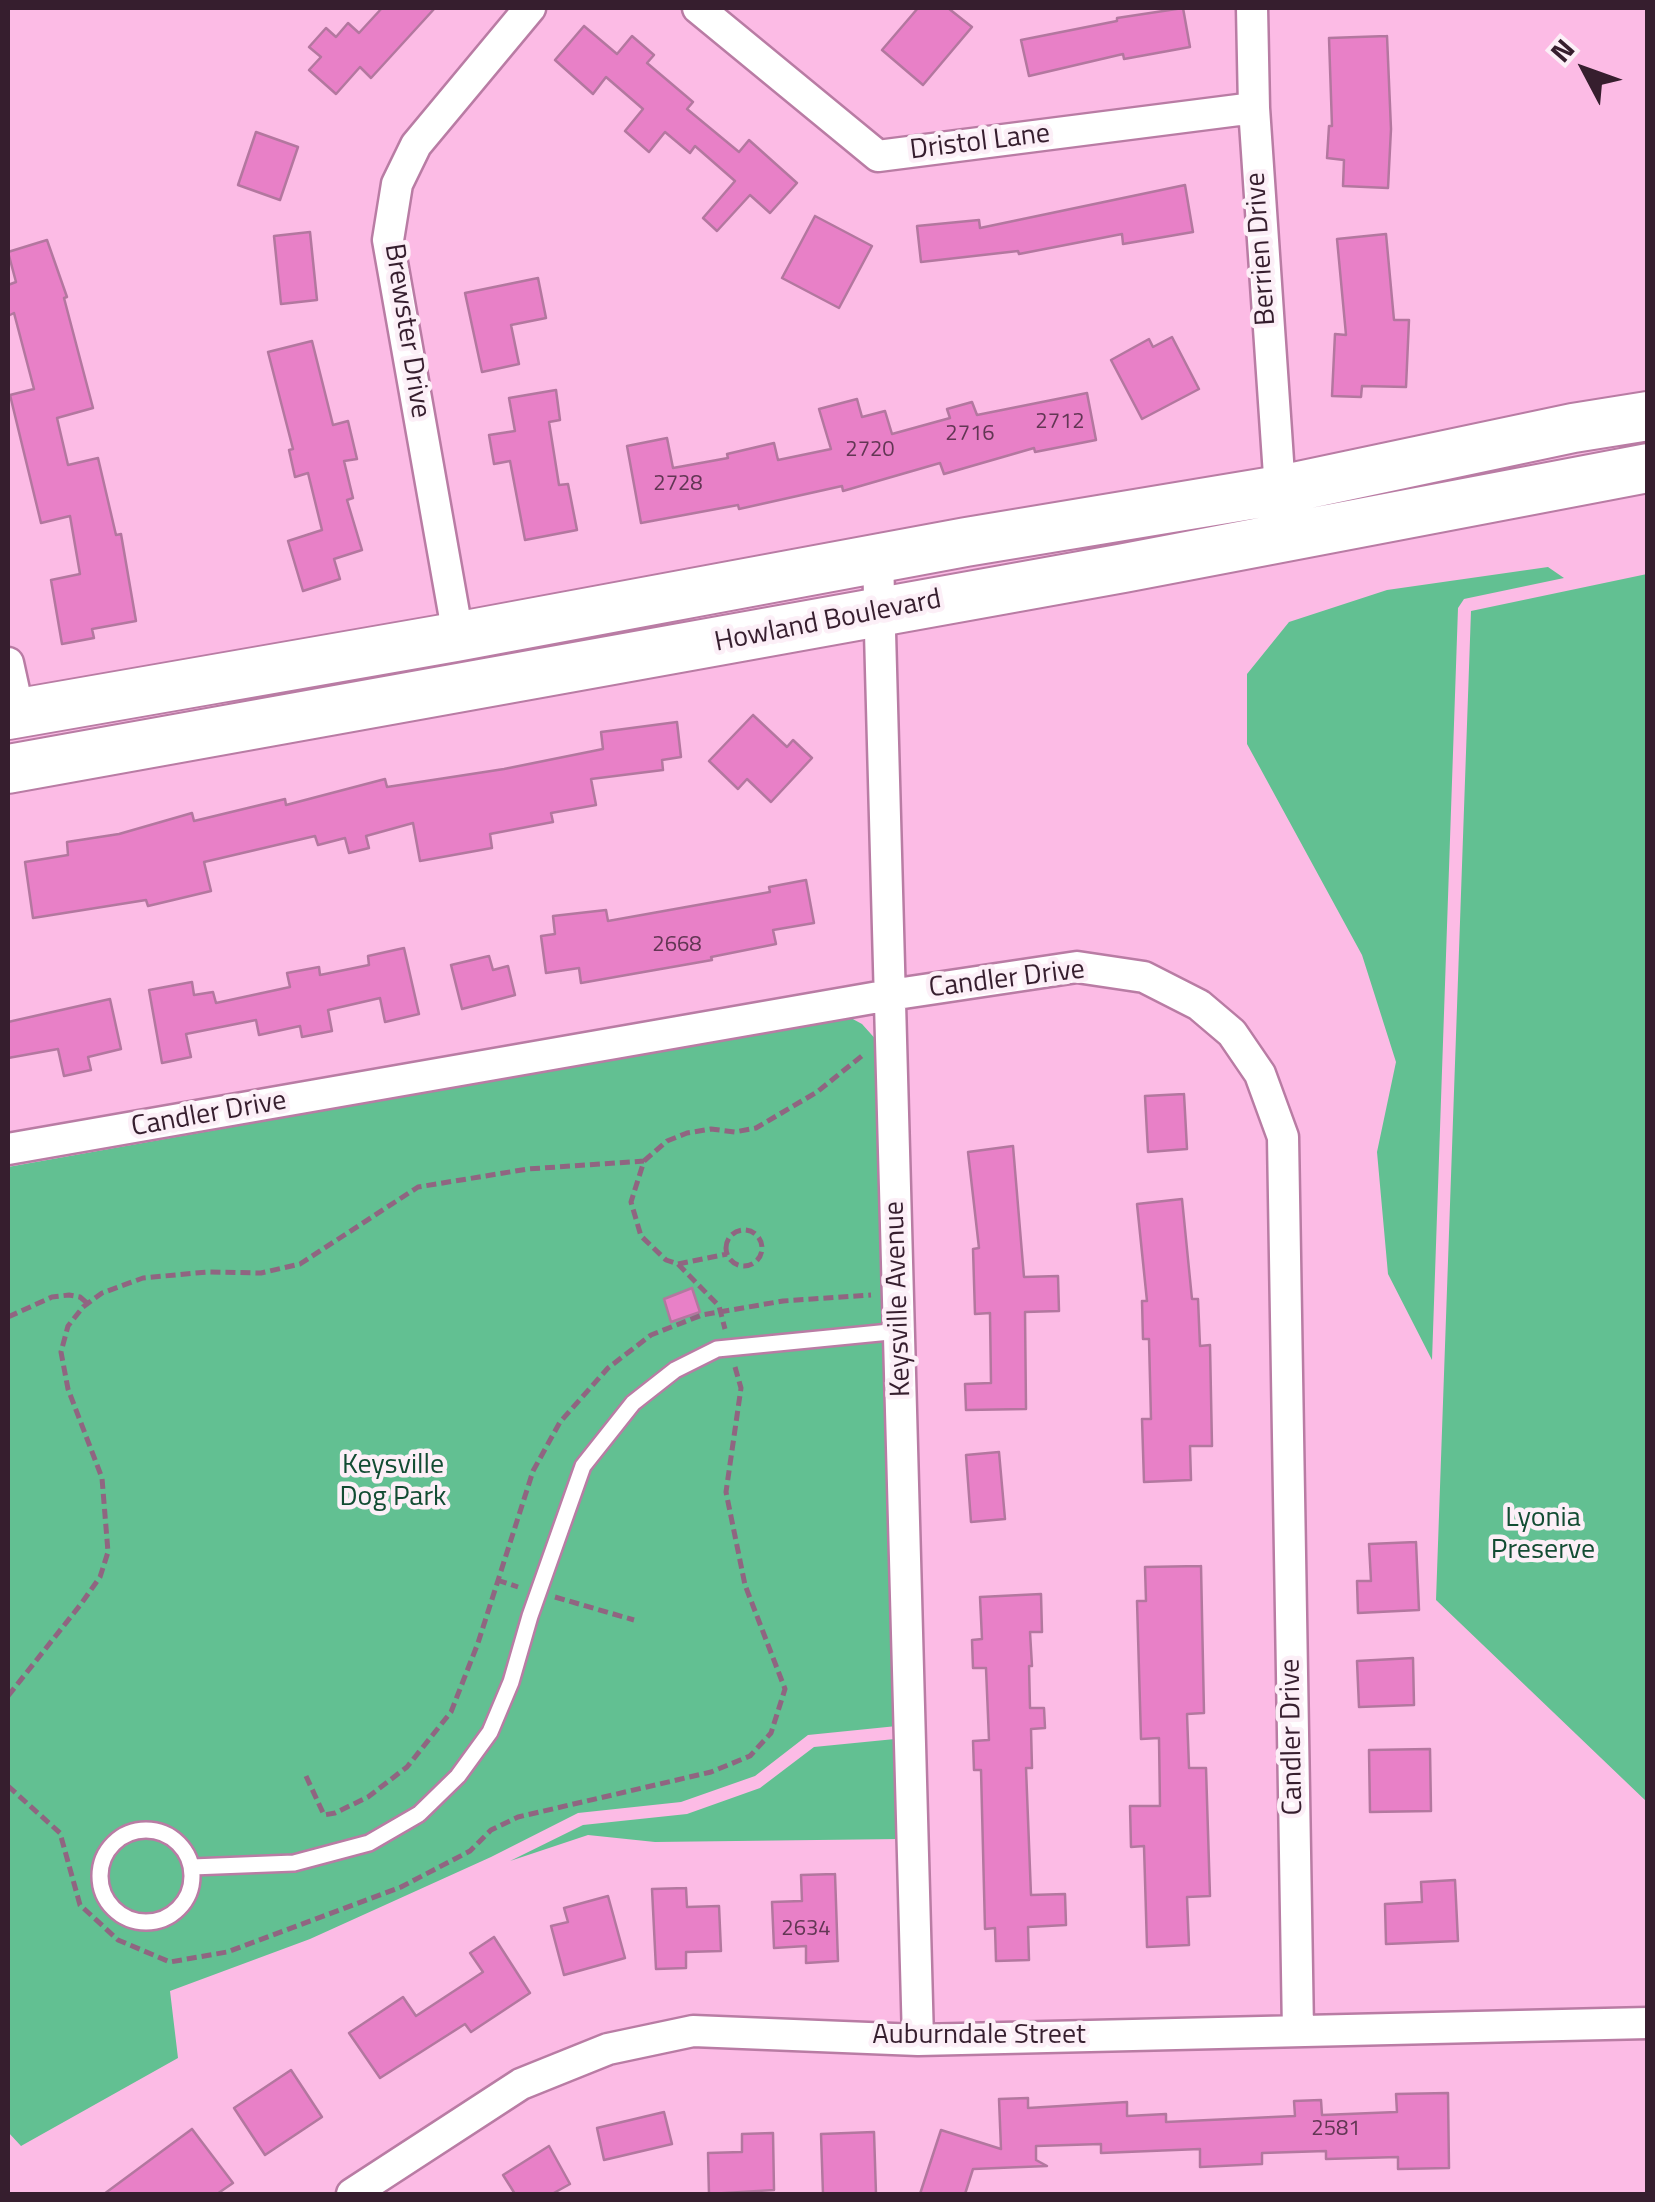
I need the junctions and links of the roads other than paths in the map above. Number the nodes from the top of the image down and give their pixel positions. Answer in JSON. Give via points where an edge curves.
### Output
{"nodes":[{"id":1,"x":530,"y":8,"type":"edge"},
{"id":2,"x":698,"y":8,"type":"edge"},
{"id":3,"x":1252,"y":8,"type":"edge"},
{"id":4,"x":1254,"y":108,"type":"junction"},
{"id":5,"x":1648,"y":416,"type":"edge"},
{"id":6,"x":1648,"y":468,"type":"edge"},
{"id":7,"x":1280,"y":490,"type":"junction"},
{"id":8,"x":878,"y":558,"type":"junction"},
{"id":9,"x":881,"y":610,"type":"junction"},
{"id":10,"x":455,"y":637,"type":"junction"},
{"id":11,"x":8,"y":662,"type":"edge"},
{"id":12,"x":13,"y":714,"type":"edge"},
{"id":13,"x":8,"y":769,"type":"edge"},
{"id":14,"x":890,"y":995,"type":"junction"},
{"id":15,"x":8,"y":1149,"type":"edge"},
{"id":16,"x":900,"y":1331,"type":"junction"},
{"id":17,"x":192,"y":1868,"type":"junction"},
{"id":18,"x":1648,"y":2023,"type":"edge"},
{"id":19,"x":1298,"y":2031,"type":"junction"},
{"id":20,"x":918,"y":2040,"type":"junction"},
{"id":21,"x":352,"y":2194,"type":"edge"}],
"edges":[{"from":1,"to":10,"type":"street","name":"Brewster Drive","via":[[416,145],[397,184],[388,240]]},
{"from":2,"to":4,"type":"street","name":"Dristol Lane","via":[[878,156]]},
{"from":3,"to":4,"type":"street","name":"Berrien Drive"},
{"from":4,"to":7,"type":"street","name":"Berrien Drive"},
{"from":5,"to":7,"type":"main road","name":"Howland Boulevard"},
{"from":6,"to":9,"type":"main road","name":"Howland Boulevard"},
{"from":7,"to":8,"type":"main road","name":"Howland Boulevard"},
{"from":8,"to":9,"type":"street","name":"Keysville Avenue"},
{"from":8,"to":10,"type":"main road","name":"Howland Boulevard"},
{"from":9,"to":13,"type":"main road","name":"Howland Boulevard"},
{"from":9,"to":14,"type":"street","name":"Keysville Avenue"},
{"from":10,"to":12,"type":"main road","name":"Howland Boulevard"},
{"from":11,"to":12,"type":"street"},
{"from":14,"to":15,"type":"street","name":"Candler Drive"},
{"from":14,"to":16,"type":"street","name":"Keysville Avenue"},
{"from":14,"to":19,"type":"street","name":"Candler Drive","via":[[1078,966],[1144,977],[1199,1005],[1232,1033],[1260,1074],[1282,1137]]},
{"from":16,"to":17,"type":"lane","via":[[717,1349],[675,1370],[633,1403],[583,1466],[512,1682],[490,1732],[458,1776],[419,1814],[369,1843],[294,1863]]},
{"from":16,"to":20,"type":"street","name":"Keysville Avenue"},
{"from":17,"to":17,"type":"lane","via":[[187,1853],[164,1833],[133,1832],[101,1864],[103,1895],[123,1917],[152,1923],[188,1897]]},
{"from":18,"to":19,"type":"street","name":"Auburndale Street"},
{"from":19,"to":20,"type":"street","name":"Auburndale Street"},
{"from":20,"to":21,"type":"street","name":"Auburndale Street","via":[[693,2031],[608,2049],[521,2084]]}]}
